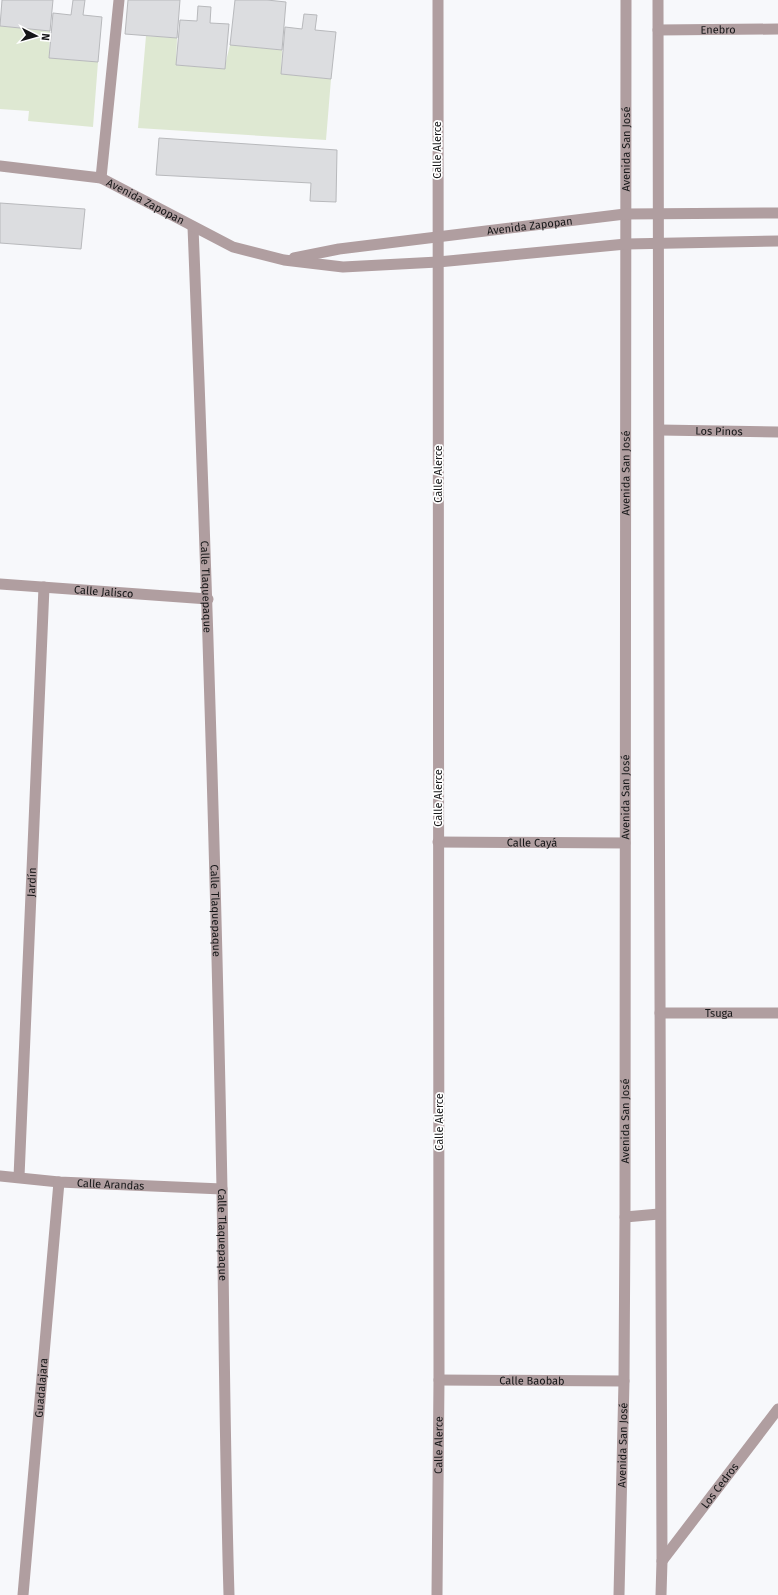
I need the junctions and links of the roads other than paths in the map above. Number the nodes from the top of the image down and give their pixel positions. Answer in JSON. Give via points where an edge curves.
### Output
{"nodes":[{"id":1,"x":119,"y":0,"type":"edge"},
{"id":2,"x":438,"y":0,"type":"edge"},
{"id":3,"x":626,"y":0,"type":"edge"},
{"id":4,"x":658,"y":0,"type":"edge"},
{"id":5,"x":778,"y":29,"type":"edge"},
{"id":6,"x":658,"y":30,"type":"junction"},
{"id":7,"x":0,"y":166,"type":"edge"},
{"id":8,"x":101,"y":178,"type":"junction"},
{"id":9,"x":778,"y":213,"type":"edge"},
{"id":10,"x":625,"y":214,"type":"junction"},
{"id":11,"x":658,"y":214,"type":"junction"},
{"id":12,"x":193,"y":227,"type":"junction"},
{"id":13,"x":437,"y":238,"type":"junction"},
{"id":14,"x":778,"y":241,"type":"edge"},
{"id":15,"x":658,"y":242,"type":"junction"},
{"id":16,"x":626,"y":244,"type":"junction"},
{"id":17,"x":284,"y":260,"type":"junction"},
{"id":18,"x":438,"y":262,"type":"junction"},
{"id":19,"x":660,"y":430,"type":"junction"},
{"id":20,"x":778,"y":432,"type":"edge"},
{"id":21,"x":0,"y":584,"type":"edge"},
{"id":22,"x":44,"y":587,"type":"junction"},
{"id":23,"x":208,"y":599,"type":"junction"},
{"id":24,"x":438,"y":842,"type":"junction"},
{"id":25,"x":625,"y":843,"type":"junction"},
{"id":26,"x":660,"y":1013,"type":"junction"},
{"id":27,"x":778,"y":1013,"type":"edge"},
{"id":28,"x":0,"y":1176,"type":"edge"},
{"id":29,"x":19,"y":1177,"type":"junction"},
{"id":30,"x":58,"y":1182,"type":"junction"},
{"id":31,"x":222,"y":1189,"type":"junction"},
{"id":32,"x":659,"y":1214,"type":"junction"},
{"id":33,"x":625,"y":1217,"type":"junction"},
{"id":34,"x":440,"y":1380,"type":"junction"},
{"id":35,"x":624,"y":1381,"type":"junction"},
{"id":36,"x":778,"y":1409,"type":"edge"},
{"id":37,"x":662,"y":1562,"type":"junction"},
{"id":38,"x":23,"y":1595,"type":"edge"},
{"id":39,"x":229,"y":1595,"type":"edge"},
{"id":40,"x":437,"y":1595,"type":"edge"},
{"id":41,"x":619,"y":1595,"type":"edge"},
{"id":42,"x":661,"y":1595,"type":"edge"}],
"edges":[{"from":1,"to":8,"type":"street"},
{"from":2,"to":13,"type":"street","name":"Calle Alerce"},
{"from":3,"to":10,"type":"street","name":"Avenida San José"},
{"from":4,"to":6,"type":"street"},
{"from":5,"to":6,"type":"street","name":"Enebro"},
{"from":6,"to":11,"type":"street"},
{"from":7,"to":8,"type":"street","name":"Avenida Zapopan"},
{"from":8,"to":12,"type":"street","name":"Avenida Zapopan"},
{"from":9,"to":11,"type":"street","name":"Avenida Zapopan"},
{"from":10,"to":11,"type":"street","name":"Avenida Zapopan"},
{"from":10,"to":13,"type":"street","name":"Avenida Zapopan"},
{"from":10,"to":16,"type":"street","name":"Avenida San José"},
{"from":11,"to":15,"type":"street"},
{"from":12,"to":17,"type":"street","name":"Avenida Zapopan","via":[[233,247]]},
{"from":12,"to":23,"type":"street","name":"Calle Tlaquepaque"},
{"from":13,"to":17,"type":"street","name":"Avenida Zapopan","via":[[339,249]]},
{"from":13,"to":18,"type":"street","name":"Calle Alerce"},
{"from":14,"to":15,"type":"street","name":"Avenida Zapopan"},
{"from":15,"to":16,"type":"street","name":"Avenida Zapopan"},
{"from":15,"to":19,"type":"street"},
{"from":16,"to":18,"type":"street","name":"Avenida Zapopan"},
{"from":16,"to":25,"type":"street","name":"Avenida San José"},
{"from":17,"to":18,"type":"street","name":"Avenida Zapopan","via":[[343,268]]},
{"from":18,"to":24,"type":"street","name":"Calle Alerce"},
{"from":19,"to":20,"type":"street","name":"Los Pinos"},
{"from":19,"to":26,"type":"street"},
{"from":21,"to":22,"type":"street","name":"Calle Jalisco"},
{"from":22,"to":23,"type":"street","name":"Calle Jalisco"},
{"from":22,"to":29,"type":"street","name":"Jardín"},
{"from":23,"to":31,"type":"street","name":"Calle Tlaquepaque"},
{"from":24,"to":25,"type":"street","name":"Calle Cayá"},
{"from":24,"to":34,"type":"street","name":"Calle Alerce"},
{"from":25,"to":33,"type":"street","name":"Avenida San José"},
{"from":26,"to":27,"type":"street","name":"Tsuga"},
{"from":26,"to":32,"type":"street"},
{"from":28,"to":29,"type":"street","name":"Calle Arandas"},
{"from":29,"to":30,"type":"street","name":"Calle Arandas"},
{"from":30,"to":31,"type":"street","name":"Calle Arandas"},
{"from":30,"to":38,"type":"street","name":"Guadalajara"},
{"from":31,"to":39,"type":"street","name":"Calle Tlaquepaque"},
{"from":32,"to":33,"type":"street"},
{"from":32,"to":37,"type":"street"},
{"from":33,"to":35,"type":"street","name":"Avenida San José"},
{"from":34,"to":35,"type":"street","name":"Calle Baobab"},
{"from":34,"to":40,"type":"street","name":"Calle Alerce"},
{"from":35,"to":41,"type":"street","name":"Avenida San José"},
{"from":36,"to":37,"type":"street","name":"Los Cedros"},
{"from":37,"to":42,"type":"street"}]}
